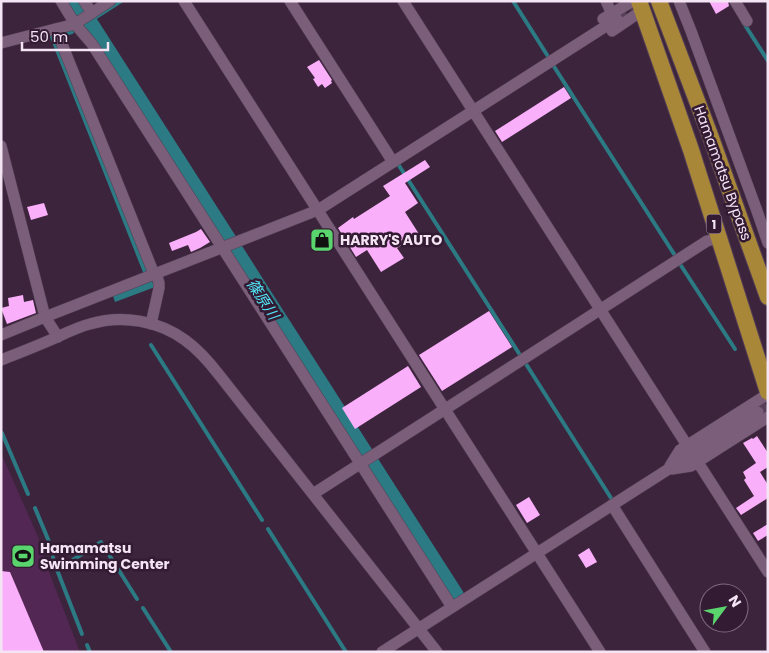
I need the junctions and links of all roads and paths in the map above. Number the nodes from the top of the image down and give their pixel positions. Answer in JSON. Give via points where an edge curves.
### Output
{"nodes":[{"id":1,"x":61,"y":1,"type":"edge"},
{"id":2,"x":84,"y":1,"type":"edge"},
{"id":3,"x":110,"y":1,"type":"edge"},
{"id":4,"x":184,"y":1,"type":"edge"},
{"id":5,"x":290,"y":1,"type":"edge"},
{"id":6,"x":403,"y":1,"type":"edge"},
{"id":7,"x":606,"y":1,"type":"edge"},
{"id":8,"x":659,"y":1,"type":"edge"},
{"id":9,"x":666,"y":1,"type":"edge"},
{"id":10,"x":679,"y":1,"type":"edge"},
{"id":11,"x":735,"y":1,"type":"edge"},
{"id":12,"x":635,"y":5,"type":"edge"},
{"id":13,"x":90,"y":14,"type":"junction"},
{"id":14,"x":614,"y":17,"type":"junction"},
{"id":15,"x":748,"y":21,"type":"dead end"},
{"id":16,"x":77,"y":22,"type":"junction"},
{"id":17,"x":56,"y":29,"type":"junction"},
{"id":18,"x":1,"y":43,"type":"edge"},
{"id":19,"x":678,"y":49,"type":"junction"},
{"id":20,"x":560,"y":55,"type":"junction"},
{"id":21,"x":473,"y":111,"type":"junction"},
{"id":22,"x":1,"y":146,"type":"edge"},
{"id":23,"x":392,"y":162,"type":"junction"},
{"id":24,"x":768,"y":204,"type":"edge"},
{"id":25,"x":318,"y":210,"type":"junction"},
{"id":26,"x":757,"y":211,"type":"junction"},
{"id":27,"x":768,"y":230,"type":"edge"},
{"id":28,"x":719,"y":238,"type":"junction"},
{"id":29,"x":768,"y":243,"type":"edge"},
{"id":30,"x":226,"y":246,"type":"junction"},
{"id":31,"x":155,"y":274,"type":"junction"},
{"id":32,"x":768,"y":297,"type":"edge"},
{"id":33,"x":600,"y":310,"type":"junction"},
{"id":34,"x":45,"y":317,"type":"junction"},
{"id":35,"x":151,"y":324,"type":"junction"},
{"id":36,"x":1,"y":335,"type":"edge"},
{"id":37,"x":58,"y":337,"type":"junction"},
{"id":38,"x":1,"y":360,"type":"edge"},
{"id":39,"x":768,"y":393,"type":"edge"},
{"id":40,"x":445,"y":409,"type":"junction"},
{"id":41,"x":763,"y":414,"type":"tunnel mouth"},
{"id":42,"x":692,"y":454,"type":"junction"},
{"id":43,"x":364,"y":461,"type":"junction"},
{"id":44,"x":668,"y":469,"type":"junction"},
{"id":45,"x":313,"y":494,"type":"junction"},
{"id":46,"x":612,"y":505,"type":"junction"},
{"id":47,"x":537,"y":553,"type":"junction"},
{"id":48,"x":768,"y":572,"type":"edge"},
{"id":49,"x":452,"y":607,"type":"junction"},
{"id":50,"x":419,"y":628,"type":"junction"},
{"id":51,"x":382,"y":652,"type":"edge"},
{"id":52,"x":437,"y":652,"type":"edge"},
{"id":53,"x":600,"y":652,"type":"edge"},
{"id":54,"x":706,"y":652,"type":"edge"}],
"edges":[{"from":1,"to":16,"type":"street"},
{"from":2,"to":13,"type":"street"},
{"from":3,"to":13,"type":"street"},
{"from":4,"to":25,"type":"street"},
{"from":5,"to":23,"type":"street"},
{"from":6,"to":21,"type":"street"},
{"from":7,"to":14,"type":"street"},
{"from":8,"to":19,"type":"highway","number":"1"},
{"from":9,"to":19,"type":"highway"},
{"from":10,"to":26,"type":"street"},
{"from":11,"to":15,"type":"street"},
{"from":12,"to":14,"type":"street"},
{"from":12,"to":20,"type":"street","via":[[581,50]]},
{"from":12,"to":28,"type":"highway","name":"Hamamatsu Bypass","number":"1","via":[[659,56]]},
{"from":13,"to":16,"type":"street"},
{"from":14,"to":20,"type":"street","via":[[574,38]]},
{"from":16,"to":17,"type":"street"},
{"from":16,"to":30,"type":"street"},
{"from":17,"to":18,"type":"street"},
{"from":17,"to":31,"type":"street"},
{"from":19,"to":32,"type":"highway","name":"Hamamatsu Bypass","number":"1"},
{"from":20,"to":21,"type":"street"},
{"from":21,"to":23,"type":"street"},
{"from":21,"to":33,"type":"street"},
{"from":22,"to":34,"type":"street"},
{"from":23,"to":25,"type":"street"},
{"from":24,"to":26,"type":"street"},
{"from":25,"to":30,"type":"street"},
{"from":25,"to":40,"type":"street"},
{"from":26,"to":27,"type":"street"},
{"from":26,"to":29,"type":"street"},
{"from":28,"to":33,"type":"street"},
{"from":28,"to":39,"type":"highway","name":"Hamamatsu Bypass","number":"1"},
{"from":30,"to":31,"type":"street"},
{"from":30,"to":43,"type":"street"},
{"from":31,"to":34,"type":"street"},
{"from":31,"to":35,"type":"street","via":[[159,288]]},
{"from":33,"to":40,"type":"street"},
{"from":33,"to":42,"type":"street"},
{"from":34,"to":36,"type":"street"},
{"from":34,"to":37,"type":"street"},
{"from":35,"to":37,"type":"street","via":[[127,320],[102,321]]},
{"from":35,"to":45,"type":"street","via":[[185,340],[210,363]]},
{"from":37,"to":38,"type":"street"},
{"from":39,"to":42,"type":"street"},
{"from":40,"to":43,"type":"street"},
{"from":40,"to":47,"type":"street"},
{"from":41,"to":42,"type":"street"},
{"from":42,"to":44,"type":"street","via":[[680,450]]},
{"from":42,"to":44,"type":"street","via":[[691,466]]},
{"from":42,"to":48,"type":"street"},
{"from":43,"to":45,"type":"street"},
{"from":43,"to":49,"type":"street"},
{"from":44,"to":46,"type":"street"},
{"from":45,"to":50,"type":"street"},
{"from":46,"to":47,"type":"street"},
{"from":46,"to":54,"type":"street"},
{"from":47,"to":49,"type":"street"},
{"from":47,"to":53,"type":"street"},
{"from":49,"to":50,"type":"street"},
{"from":50,"to":51,"type":"street"},
{"from":50,"to":52,"type":"street"}]}
